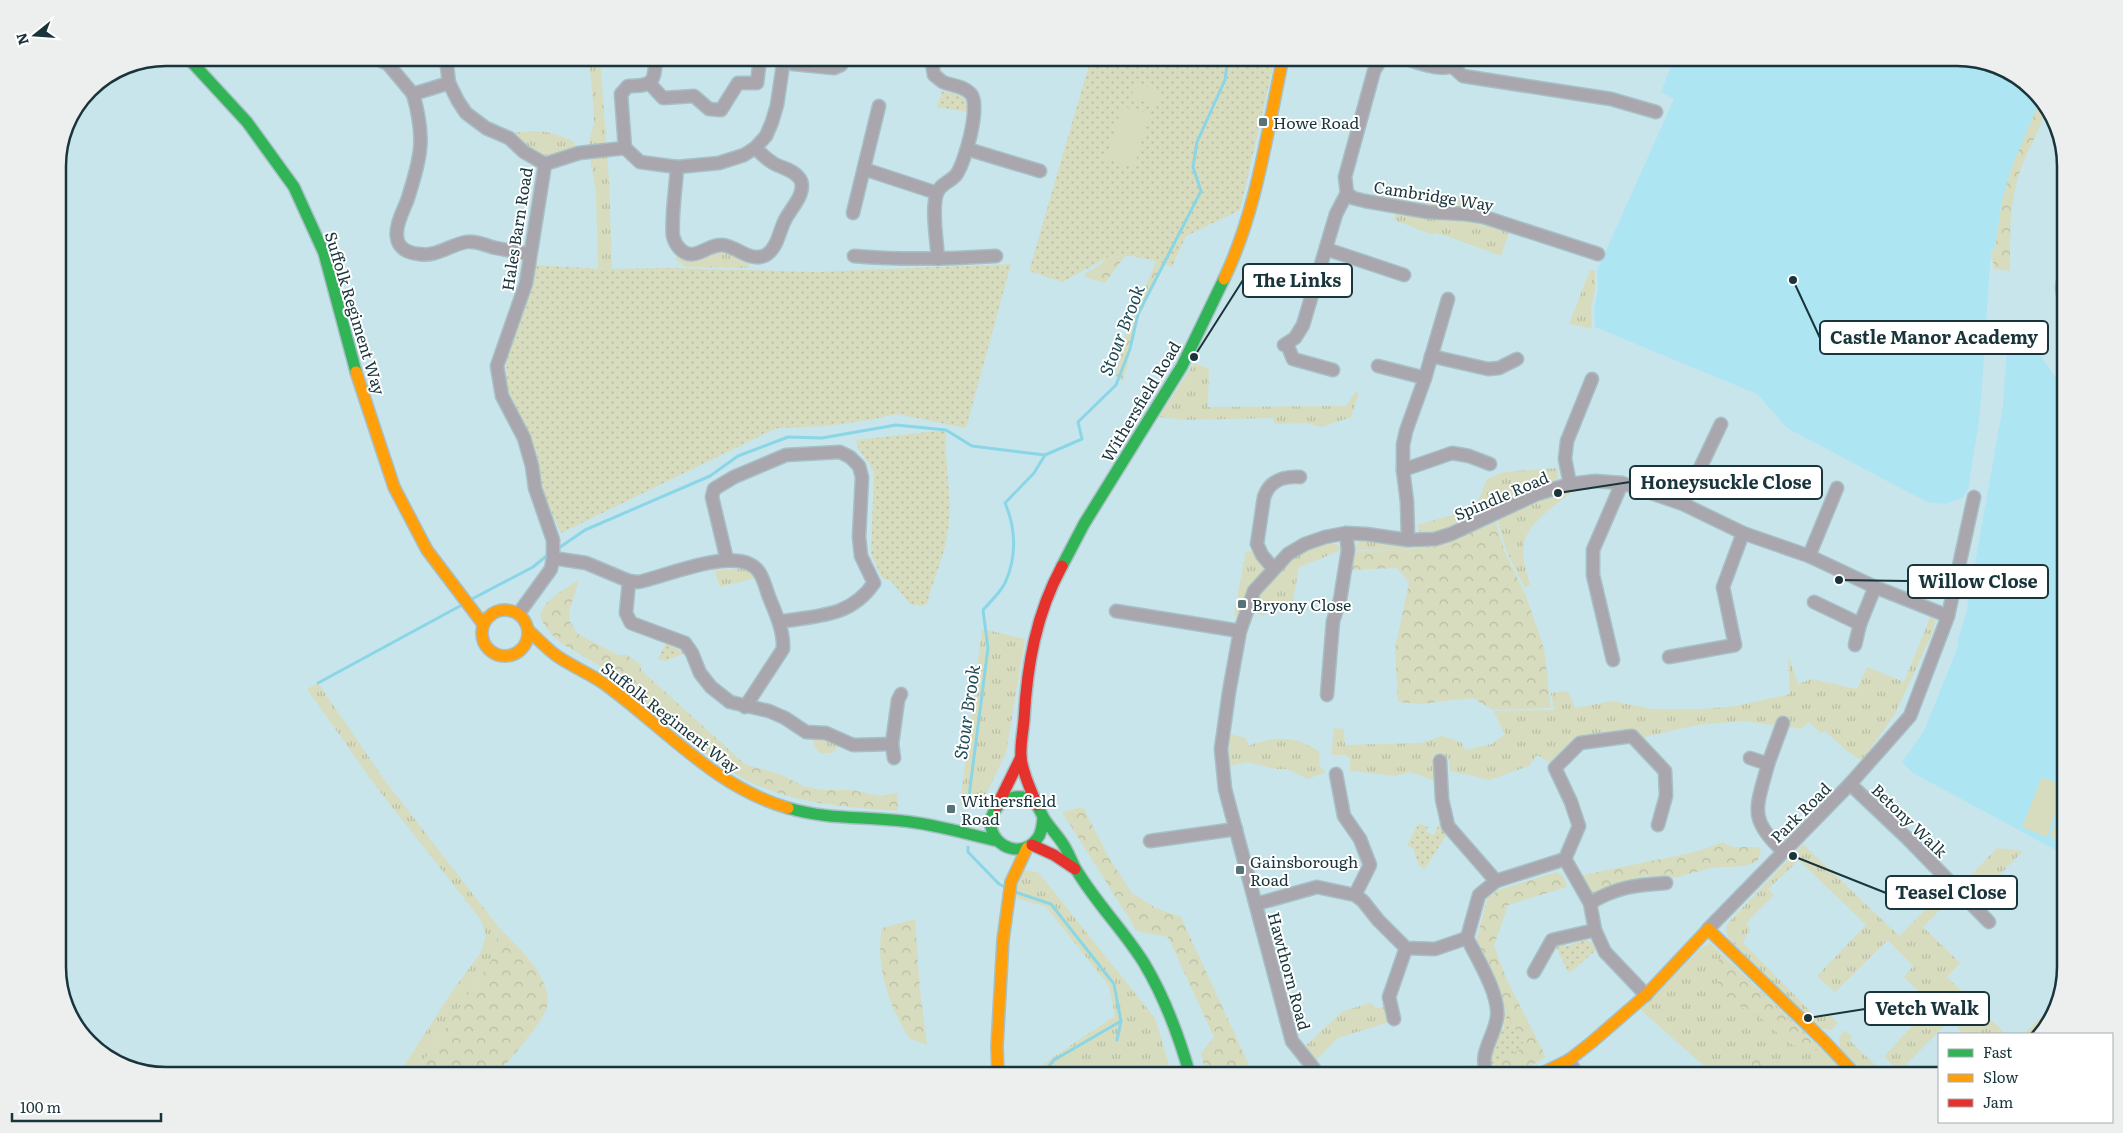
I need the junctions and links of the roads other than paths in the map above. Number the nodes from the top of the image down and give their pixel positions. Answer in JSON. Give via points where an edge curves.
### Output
{"nodes":[{"id":1,"x":195,"y":66,"type":"edge"},
{"id":2,"x":390,"y":66,"type":"edge"},
{"id":3,"x":447,"y":66,"type":"edge"},
{"id":4,"x":655,"y":66,"type":"edge"},
{"id":5,"x":759,"y":66,"type":"edge"},
{"id":6,"x":783,"y":66,"type":"edge"},
{"id":7,"x":814,"y":66,"type":"edge"},
{"id":8,"x":839,"y":66,"type":"edge"},
{"id":9,"x":932,"y":66,"type":"edge"},
{"id":10,"x":1281,"y":66,"type":"edge"},
{"id":11,"x":1377,"y":66,"type":"edge"},
{"id":12,"x":1436,"y":66,"type":"edge"},
{"id":13,"x":1453,"y":67,"type":"joint"},
{"id":14,"x":449,"y":83,"type":"junction"},
{"id":15,"x":650,"y":84,"type":"junction"},
{"id":16,"x":413,"y":94,"type":"junction"},
{"id":17,"x":879,"y":106,"type":"dead end"},
{"id":18,"x":1656,"y":113,"type":"dead end"},
{"id":19,"x":625,"y":148,"type":"junction"},
{"id":20,"x":755,"y":148,"type":"junction"},
{"id":21,"x":967,"y":149,"type":"junction"},
{"id":22,"x":545,"y":164,"type":"junction"},
{"id":23,"x":677,"y":167,"type":"junction"},
{"id":24,"x":864,"y":168,"type":"junction"},
{"id":25,"x":1040,"y":171,"type":"dead end"},
{"id":26,"x":937,"y":193,"type":"junction"},
{"id":27,"x":1347,"y":193,"type":"junction"},
{"id":28,"x":853,"y":213,"type":"dead end"},
{"id":29,"x":1326,"y":249,"type":"junction"},
{"id":30,"x":529,"y":254,"type":"junction"},
{"id":31,"x":1598,"y":254,"type":"dead end"},
{"id":32,"x":854,"y":256,"type":"dead end"},
{"id":33,"x":996,"y":256,"type":"dead end"},
{"id":34,"x":938,"y":259,"type":"junction"},
{"id":35,"x":1404,"y":275,"type":"dead end"},
{"id":36,"x":1448,"y":299,"type":"dead end"},
{"id":37,"x":1431,"y":356,"type":"junction"},
{"id":38,"x":1517,"y":357,"type":"dead end"},
{"id":39,"x":1378,"y":366,"type":"dead end"},
{"id":40,"x":1333,"y":370,"type":"dead end"},
{"id":41,"x":1425,"y":378,"type":"junction"},
{"id":42,"x":1592,"y":379,"type":"dead end"},
{"id":43,"x":1721,"y":424,"type":"dead end"},
{"id":44,"x":1491,"y":464,"type":"dead end"},
{"id":45,"x":1403,"y":470,"type":"junction"},
{"id":46,"x":1300,"y":477,"type":"dead end"},
{"id":47,"x":1622,"y":483,"type":"junction"},
{"id":48,"x":1570,"y":484,"type":"junction"},
{"id":49,"x":1837,"y":488,"type":"dead end"},
{"id":50,"x":1974,"y":497,"type":"dead end"},
{"id":51,"x":1683,"y":504,"type":"junction"},
{"id":52,"x":1346,"y":533,"type":"junction"},
{"id":53,"x":1743,"y":533,"type":"junction"},
{"id":54,"x":1408,"y":540,"type":"junction"},
{"id":55,"x":1809,"y":556,"type":"junction"},
{"id":56,"x":553,"y":557,"type":"junction"},
{"id":57,"x":727,"y":560,"type":"junction"},
{"id":58,"x":1273,"y":568,"type":"junction"},
{"id":59,"x":629,"y":581,"type":"junction"},
{"id":60,"x":1875,"y":587,"type":"junction"},
{"id":61,"x":468,"y":600,"type":"junction"},
{"id":62,"x":1814,"y":602,"type":"dead end"},
{"id":63,"x":1116,"y":611,"type":"dead end"},
{"id":64,"x":495,"y":612,"type":"junction"},
{"id":65,"x":519,"y":613,"type":"junction"},
{"id":66,"x":1948,"y":616,"type":"junction"},
{"id":67,"x":779,"y":622,"type":"junction"},
{"id":68,"x":483,"y":624,"type":"junction"},
{"id":69,"x":1860,"y":624,"type":"junction"},
{"id":70,"x":529,"y":631,"type":"junction"},
{"id":71,"x":1240,"y":631,"type":"junction"},
{"id":72,"x":1856,"y":645,"type":"dead end"},
{"id":73,"x":520,"y":652,"type":"junction"},
{"id":74,"x":556,"y":655,"type":"junction"},
{"id":75,"x":1669,"y":657,"type":"dead end"},
{"id":76,"x":1613,"y":660,"type":"dead end"},
{"id":77,"x":901,"y":694,"type":"dead end"},
{"id":78,"x":1327,"y":695,"type":"dead end"},
{"id":79,"x":745,"y":707,"type":"junction"},
{"id":80,"x":1783,"y":724,"type":"dead end"},
{"id":81,"x":892,"y":744,"type":"junction"},
{"id":82,"x":1020,"y":756,"type":"junction"},
{"id":83,"x":894,"y":758,"type":"dead end"},
{"id":84,"x":1750,"y":758,"type":"dead end"},
{"id":85,"x":1440,"y":761,"type":"dead end"},
{"id":86,"x":1768,"y":764,"type":"junction"},
{"id":87,"x":1336,"y":774,"type":"dead end"},
{"id":88,"x":1850,"y":784,"type":"junction"},
{"id":89,"x":1037,"y":805,"type":"junction"},
{"id":90,"x":995,"y":810,"type":"junction"},
{"id":91,"x":1043,"y":818,"type":"junction"},
{"id":92,"x":1658,"y":824,"type":"dead end"},
{"id":93,"x":945,"y":828,"type":"junction"},
{"id":94,"x":1236,"y":829,"type":"junction"},
{"id":95,"x":1150,"y":841,"type":"dead end"},
{"id":96,"x":1000,"y":843,"type":"junction"},
{"id":97,"x":1030,"y":846,"type":"junction"},
{"id":98,"x":1783,"y":851,"type":"junction"},
{"id":99,"x":1565,"y":859,"type":"junction"},
{"id":100,"x":1077,"y":870,"type":"junction"},
{"id":101,"x":1496,"y":881,"type":"junction"},
{"id":102,"x":1666,"y":883,"type":"dead end"},
{"id":103,"x":1010,"y":888,"type":"junction"},
{"id":104,"x":1355,"y":895,"type":"junction"},
{"id":105,"x":1590,"y":903,"type":"junction"},
{"id":106,"x":1256,"y":904,"type":"junction"},
{"id":107,"x":1989,"y":922,"type":"dead end"},
{"id":108,"x":1708,"y":928,"type":"junction"},
{"id":109,"x":1595,"y":930,"type":"junction"},
{"id":110,"x":1467,"y":938,"type":"junction"},
{"id":111,"x":1406,"y":948,"type":"junction"},
{"id":112,"x":1534,"y":972,"type":"dead end"},
{"id":113,"x":1646,"y":995,"type":"junction"},
{"id":114,"x":1394,"y":1019,"type":"dead end"},
{"id":115,"x":1568,"y":1060,"type":"junction"},
{"id":116,"x":998,"y":1067,"type":"edge"},
{"id":117,"x":1187,"y":1067,"type":"edge"},
{"id":118,"x":1312,"y":1067,"type":"edge"},
{"id":119,"x":1484,"y":1067,"type":"edge"},
{"id":120,"x":1555,"y":1067,"type":"edge"},
{"id":121,"x":1572,"y":1067,"type":"edge"},
{"id":122,"x":1848,"y":1067,"type":"edge"}],
"edges":[{"from":1,"to":61,"type":"main road","name":"Suffolk Regiment Way","via":[[247,122],[294,187],[324,253],[356,372],[394,487],[427,550]]},
{"from":2,"to":16,"type":"street"},
{"from":3,"to":14,"type":"street","name":"Hales Barn Road"},
{"from":4,"to":15,"type":"street"},
{"from":5,"to":15,"type":"street","via":[[757,83],[738,83],[721,110],[709,109],[694,96],[663,98]]},
{"from":6,"to":20,"type":"street","via":[[772,122],[766,136]]},
{"from":7,"to":8,"type":"street"},
{"from":9,"to":21,"type":"street","via":[[934,75],[943,82],[962,87],[972,94],[974,120]]},
{"from":10,"to":82,"type":"main road","name":"Withersfield Road","via":[[1253,201],[1234,258],[1182,366],[1084,524],[1042,610],[1026,683]]},
{"from":11,"to":27,"type":"street","via":[[1345,177]]},
{"from":12,"to":13,"type":"street"},
{"from":13,"to":18,"type":"street","via":[[1463,76],[1611,99]]},
{"from":14,"to":16,"type":"street"},
{"from":14,"to":22,"type":"street","name":"Hales Barn Road","via":[[458,101],[475,120],[509,138],[524,152]]},
{"from":15,"to":19,"type":"street","via":[[628,86],[621,94]]},
{"from":16,"to":30,"type":"street","via":[[420,125],[421,152],[399,223],[397,237],[400,246],[422,255],[467,242]]},
{"from":17,"to":24,"type":"street"},
{"from":19,"to":22,"type":"street","via":[[579,153]]},
{"from":19,"to":23,"type":"street","via":[[640,162]]},
{"from":20,"to":23,"type":"street","via":[[732,160]]},
{"from":20,"to":23,"type":"street","via":[[771,162],[795,173],[801,181],[802,190],[772,250],[758,257],[722,245],[697,254],[686,254],[679,248],[673,237]]},
{"from":21,"to":25,"type":"street"},
{"from":21,"to":26,"type":"street","via":[[955,176]]},
{"from":22,"to":30,"type":"street","name":"Hales Barn Road"},
{"from":24,"to":26,"type":"street"},
{"from":24,"to":28,"type":"street"},
{"from":26,"to":34,"type":"street"},
{"from":27,"to":29,"type":"street","via":[[1336,214]]},
{"from":27,"to":31,"type":"street","name":"Cambridge Way","via":[[1365,201],[1428,212],[1484,217]]},
{"from":29,"to":35,"type":"street"},
{"from":29,"to":40,"type":"street","via":[[1303,325],[1295,338],[1285,344],[1294,359]]},
{"from":30,"to":56,"type":"street","name":"Hales Barn Road","via":[[522,297],[497,366],[502,396],[524,438],[535,488],[553,540]]},
{"from":32,"to":34,"type":"street"},
{"from":33,"to":34,"type":"street"},
{"from":36,"to":37,"type":"street"},
{"from":37,"to":38,"type":"street","via":[[1488,369],[1500,368]]},
{"from":37,"to":41,"type":"street"},
{"from":39,"to":41,"type":"street"},
{"from":41,"to":45,"type":"street","via":[[1406,431]]},
{"from":42,"to":48,"type":"street","via":[[1568,441],[1565,459]]},
{"from":43,"to":51,"type":"street"},
{"from":44,"to":45,"type":"street","via":[[1452,454]]},
{"from":45,"to":54,"type":"street"},
{"from":46,"to":58,"type":"street","via":[[1278,479],[1266,490],[1257,544]]},
{"from":47,"to":48,"type":"street","name":"Spindle Road","via":[[1595,481]]},
{"from":47,"to":51,"type":"street","name":"Spindle Road"},
{"from":47,"to":76,"type":"street","via":[[1593,550],[1593,575]]},
{"from":48,"to":54,"type":"street","name":"Spindle Road","via":[[1537,494],[1435,540]]},
{"from":49,"to":55,"type":"street"},
{"from":50,"to":66,"type":"street","name":"Park Road"},
{"from":51,"to":53,"type":"street","name":"Spindle Road"},
{"from":52,"to":54,"type":"street","name":"Spindle Road"},
{"from":52,"to":58,"type":"street","name":"Spindle Road","via":[[1304,544]]},
{"from":52,"to":78,"type":"street","via":[[1348,550],[1333,622]]},
{"from":53,"to":55,"type":"street","name":"Spindle Road"},
{"from":53,"to":75,"type":"street","via":[[1723,587],[1735,644]]},
{"from":55,"to":60,"type":"street","name":"Spindle Road"},
{"from":56,"to":59,"type":"street","via":[[586,563]]},
{"from":56,"to":65,"type":"street","via":[[544,580]]},
{"from":57,"to":59,"type":"street","via":[[651,580]]},
{"from":57,"to":67,"type":"street","via":[[740,561],[759,572]]},
{"from":57,"to":67,"type":"street","via":[[712,497],[714,490],[734,477],[786,455],[840,452],[850,456],[859,466],[862,477],[861,556],[874,583],[865,596],[840,612]]},
{"from":58,"to":71,"type":"street","name":"Spindle Road","via":[[1254,590]]},
{"from":59,"to":79,"type":"street","via":[[626,613],[631,623],[685,643],[711,687],[730,702]]},
{"from":60,"to":66,"type":"street","name":"Spindle Road"},
{"from":60,"to":69,"type":"street"},
{"from":61,"to":64,"type":"main road"},
{"from":61,"to":68,"type":"main road","name":"Suffolk Regiment Way"},
{"from":62,"to":69,"type":"street"},
{"from":63,"to":71,"type":"street"},
{"from":64,"to":65,"type":"main road","via":[[512,609]]},
{"from":64,"to":68,"type":"main road"},
{"from":65,"to":70,"type":"main road"},
{"from":66,"to":88,"type":"street","name":"Park Road","via":[[1910,716]]},
{"from":67,"to":79,"type":"street","via":[[783,649]]},
{"from":68,"to":73,"type":"main road","via":[[485,646],[492,652],[509,656]]},
{"from":69,"to":72,"type":"street"},
{"from":70,"to":73,"type":"main road","via":[[527,643]]},
{"from":70,"to":74,"type":"main road","name":"Suffolk Regiment Way"},
{"from":71,"to":94,"type":"street","name":"Hawthorn Road","via":[[1221,749],[1225,789]]},
{"from":73,"to":74,"type":"main road","name":"Suffolk Regiment Way"},
{"from":74,"to":93,"type":"main road","name":"Suffolk Regiment Way","via":[[606,686],[703,766],[747,793],[808,815],[904,821]]},
{"from":77,"to":81,"type":"street"},
{"from":79,"to":81,"type":"street","via":[[769,711],[806,732],[826,733],[853,745]]},
{"from":80,"to":86,"type":"street"},
{"from":81,"to":83,"type":"street"},
{"from":82,"to":89,"type":"main road","name":"Withersfield Road"},
{"from":82,"to":90,"type":"main road","name":"Withersfield Road"},
{"from":84,"to":86,"type":"street"},
{"from":85,"to":101,"type":"street","via":[[1442,799],[1448,826]]},
{"from":86,"to":98,"type":"street","via":[[1757,808],[1758,818],[1766,834]]},
{"from":87,"to":104,"type":"street","via":[[1344,816],[1360,839],[1370,865]]},
{"from":88,"to":98,"type":"street","name":"Park Road"},
{"from":88,"to":107,"type":"street","name":"Betony Walk"},
{"from":89,"to":90,"type":"main road","via":[[1017,797],[1003,801]]},
{"from":89,"to":91,"type":"main road"},
{"from":90,"to":93,"type":"main road","via":[[976,822]]},
{"from":90,"to":96,"type":"main road","via":[[991,827]]},
{"from":91,"to":97,"type":"main road","via":[[1042,833]]},
{"from":91,"to":100,"type":"main road"},
{"from":92,"to":99,"type":"street","via":[[1666,796],[1664,771],[1632,736],[1580,743],[1555,768],[1579,826]]},
{"from":93,"to":96,"type":"main road","name":"Suffolk Regiment Way"},
{"from":94,"to":95,"type":"street"},
{"from":94,"to":106,"type":"street","name":"Hawthorn Road"},
{"from":96,"to":97,"type":"main road","via":[[1019,850]]},
{"from":96,"to":103,"type":"main road"},
{"from":97,"to":100,"type":"main road","via":[[1054,855]]},
{"from":97,"to":103,"type":"main road"},
{"from":98,"to":108,"type":"street","name":"Park Road"},
{"from":99,"to":101,"type":"street"},
{"from":99,"to":105,"type":"street"},
{"from":100,"to":117,"type":"main road","via":[[1156,985],[1176,1029]]},
{"from":101,"to":110,"type":"street","via":[[1479,895]]},
{"from":102,"to":105,"type":"street","via":[[1608,892]]},
{"from":103,"to":116,"type":"main road","via":[[1003,940]]},
{"from":104,"to":106,"type":"street","via":[[1317,887]]},
{"from":104,"to":111,"type":"street"},
{"from":105,"to":109,"type":"street"},
{"from":106,"to":118,"type":"street","name":"Hawthorn Road","via":[[1292,1041]]},
{"from":108,"to":113,"type":"main road","name":"Park Road"},
{"from":108,"to":122,"type":"main road"},
{"from":109,"to":112,"type":"street","via":[[1552,940]]},
{"from":109,"to":113,"type":"street","via":[[1605,952]]},
{"from":110,"to":111,"type":"street","via":[[1435,949]]},
{"from":110,"to":119,"type":"street","via":[[1496,1000],[1497,1016],[1484,1052]]},
{"from":111,"to":114,"type":"street","via":[[1389,997]]},
{"from":113,"to":115,"type":"main road","name":"Park Road"},
{"from":115,"to":120,"type":"main road","name":"Park Road"},
{"from":115,"to":121,"type":"street"}]}
